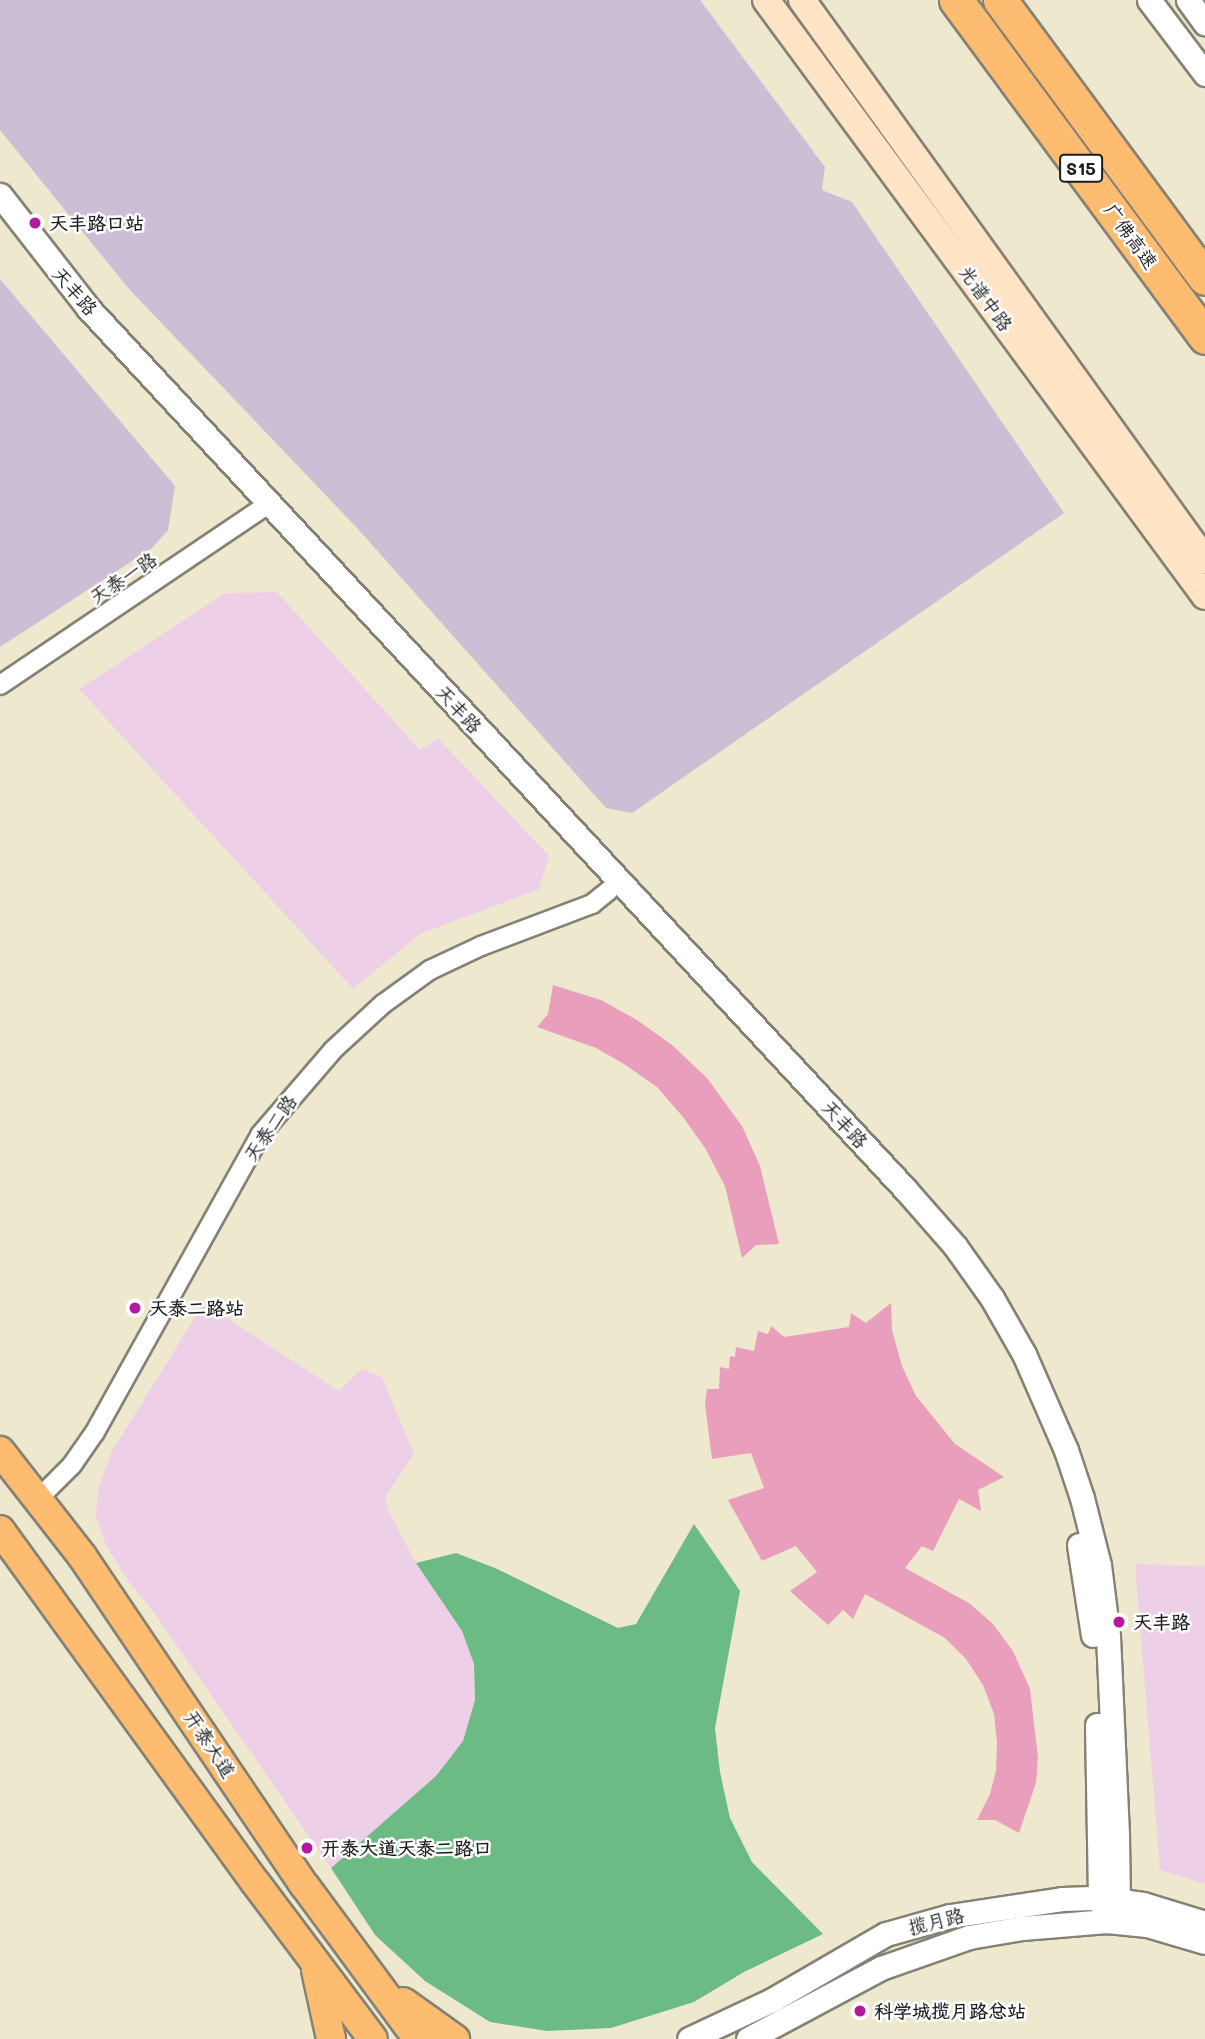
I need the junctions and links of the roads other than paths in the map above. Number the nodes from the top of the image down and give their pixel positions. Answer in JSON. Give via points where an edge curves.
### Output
{"nodes":[{"id":1,"x":766,"y":0,"type":"edge"},
{"id":2,"x":802,"y":0,"type":"edge"},
{"id":3,"x":956,"y":0,"type":"edge"},
{"id":4,"x":1000,"y":0,"type":"edge"},
{"id":5,"x":1149,"y":0,"type":"edge"},
{"id":6,"x":1188,"y":0,"type":"edge"},
{"id":7,"x":1205,"y":23,"type":"edge"},
{"id":8,"x":1205,"y":74,"type":"edge"},
{"id":9,"x":0,"y":195,"type":"edge"},
{"id":10,"x":0,"y":221,"type":"edge"},
{"id":11,"x":1205,"y":278,"type":"edge"},
{"id":12,"x":1205,"y":337,"type":"edge"},
{"id":13,"x":263,"y":508,"type":"junction"},
{"id":14,"x":1205,"y":559,"type":"edge"},
{"id":15,"x":1205,"y":596,"type":"edge"},
{"id":16,"x":0,"y":685,"type":"edge"},
{"id":17,"x":613,"y":885,"type":"junction"},
{"id":18,"x":0,"y":1451,"type":"edge"},
{"id":19,"x":39,"y":1498,"type":"junction"},
{"id":20,"x":0,"y":1530,"type":"edge"},
{"id":21,"x":1109,"y":1899,"type":"junction"},
{"id":22,"x":1107,"y":1921,"type":"junction"},
{"id":23,"x":1205,"y":1923,"type":"edge"},
{"id":24,"x":1205,"y":1942,"type":"edge"},
{"id":25,"x":352,"y":1953,"type":"junction"},
{"id":26,"x":315,"y":1964,"type":"junction"},
{"id":27,"x":331,"y":2039,"type":"edge"},
{"id":28,"x":373,"y":2039,"type":"edge"},
{"id":29,"x":418,"y":2039,"type":"edge"},
{"id":30,"x":455,"y":2039,"type":"edge"},
{"id":31,"x":690,"y":2039,"type":"edge"},
{"id":32,"x":748,"y":2039,"type":"edge"}],
"edges":[{"from":1,"to":15,"type":"main road","name":"光谱中路"},
{"from":2,"to":14,"type":"main road","name":"光谱中路"},
{"from":3,"to":12,"type":"highway","name":"广佛高速","number":"S15"},
{"from":4,"to":11,"type":"highway","name":"广佛高速","number":"S15"},
{"from":5,"to":8,"type":"street"},
{"from":6,"to":7,"type":"street"},
{"from":9,"to":13,"type":"street","name":"天丰路","via":[[75,293]]},
{"from":10,"to":13,"type":"street","name":"天丰路","via":[[83,324]]},
{"from":13,"to":16,"type":"street","name":"天泰一路"},
{"from":13,"to":17,"type":"street","name":"天丰路"},
{"from":17,"to":19,"type":"street","name":"天泰二路","via":[[592,904],[430,970],[383,1004],[333,1050],[260,1135],[95,1432],[72,1465]]},
{"from":17,"to":21,"type":"street","name":"天丰路","via":[[955,1246],[1024,1354],[1066,1450],[1099,1565],[1112,1705]]},
{"from":18,"to":19,"type":"main road","name":"开泰大道"},
{"from":19,"to":25,"type":"main road","name":"开泰大道"},
{"from":20,"to":26,"type":"main road"},
{"from":21,"to":22,"type":"street","name":"天丰路"},
{"from":21,"to":23,"type":"street","name":"揽月路"},
{"from":21,"to":31,"type":"street","name":"揽月路","via":[[1062,1899],[977,1911],[886,1934],[772,2000]]},
{"from":22,"to":24,"type":"street","name":"揽月路","via":[[1147,1925]]},
{"from":22,"to":32,"type":"street","name":"揽月路","via":[[996,1931],[938,1945],[881,1968]]},
{"from":25,"to":29,"type":"main road","name":"开泰大道"},
{"from":25,"to":30,"type":"main road","via":[[402,2001]]},
{"from":26,"to":27,"type":"main road"},
{"from":26,"to":28,"type":"main road"}]}
